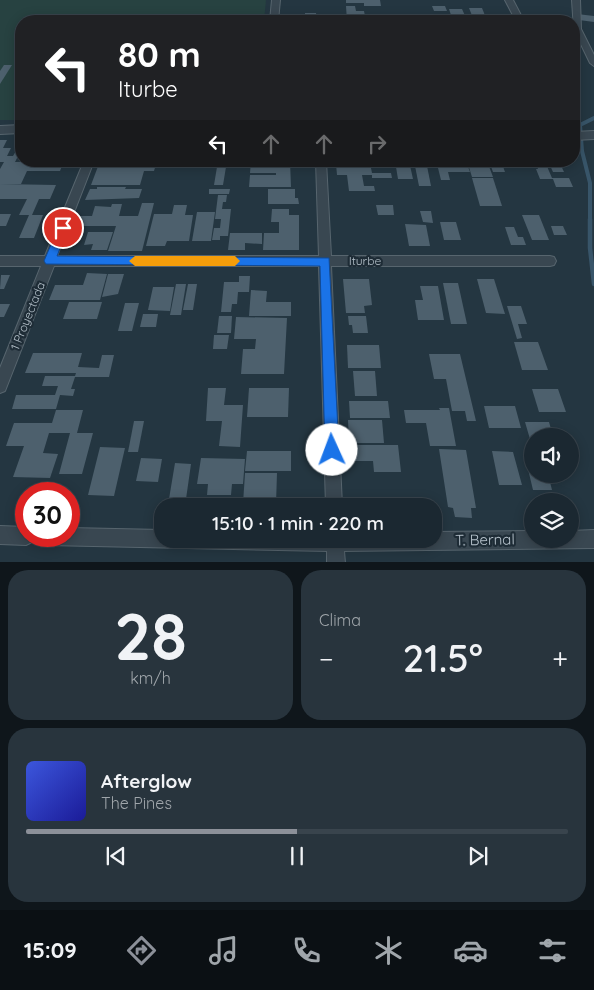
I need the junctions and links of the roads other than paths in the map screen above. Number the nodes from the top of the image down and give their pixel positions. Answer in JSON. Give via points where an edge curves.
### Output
{"nodes":[{"id":1,"x":276,"y":0,"type":"edge"},
{"id":2,"x":509,"y":0,"type":"edge"},
{"id":3,"x":576,"y":0,"type":"edge"},
{"id":4,"x":275,"y":15,"type":"edge"},
{"id":5,"x":517,"y":15,"type":"edge"},
{"id":6,"x":575,"y":15,"type":"edge"},
{"id":7,"x":580,"y":38,"type":"edge"},
{"id":8,"x":594,"y":63,"type":"edge"},
{"id":9,"x":15,"y":129,"type":"edge"},
{"id":10,"x":0,"y":130,"type":"edge"},
{"id":11,"x":594,"y":135,"type":"edge"},
{"id":12,"x":580,"y":136,"type":"edge"},
{"id":13,"x":87,"y":167,"type":"edge"},
{"id":14,"x":321,"y":167,"type":"edge"},
{"id":15,"x":0,"y":261,"type":"edge"},
{"id":16,"x":50,"y":261,"type":"junction"},
{"id":17,"x":325,"y":261,"type":"junction"},
{"id":18,"x":550,"y":261,"type":"dead end"},
{"id":19,"x":0,"y":386,"type":"edge"},
{"id":20,"x":334,"y":498,"type":"edge"},
{"id":21,"x":0,"y":535,"type":"edge"},
{"id":22,"x":15,"y":536,"type":"edge"},
{"id":23,"x":80,"y":537,"type":"edge"},
{"id":24,"x":154,"y":539,"type":"edge"},
{"id":25,"x":594,"y":539,"type":"edge"},
{"id":26,"x":442,"y":540,"type":"edge"},
{"id":27,"x":336,"y":548,"type":"edge"},
{"id":28,"x":336,"y":562,"type":"edge"}],
"edges":[{"from":1,"to":4,"type":"street"},
{"from":2,"to":5,"type":"street"},
{"from":3,"to":6,"type":"street"},
{"from":7,"to":8,"type":"street"},
{"from":9,"to":10,"type":"street"},
{"from":11,"to":12,"type":"street"},
{"from":13,"to":16,"type":"street","name":"1 Proyectada"},
{"from":14,"to":17,"type":"street"},
{"from":15,"to":16,"type":"street","name":"Iturbe"},
{"from":16,"to":17,"type":"street","name":"Iturbe"},
{"from":16,"to":19,"type":"street","name":"1 Proyectada"},
{"from":17,"to":18,"type":"street","name":"Iturbe"},
{"from":17,"to":20,"type":"street"},
{"from":21,"to":22,"type":"street"},
{"from":23,"to":24,"type":"street","name":"T. Bernal"},
{"from":25,"to":26,"type":"street","name":"T. Bernal"},
{"from":27,"to":28,"type":"street"}]}
